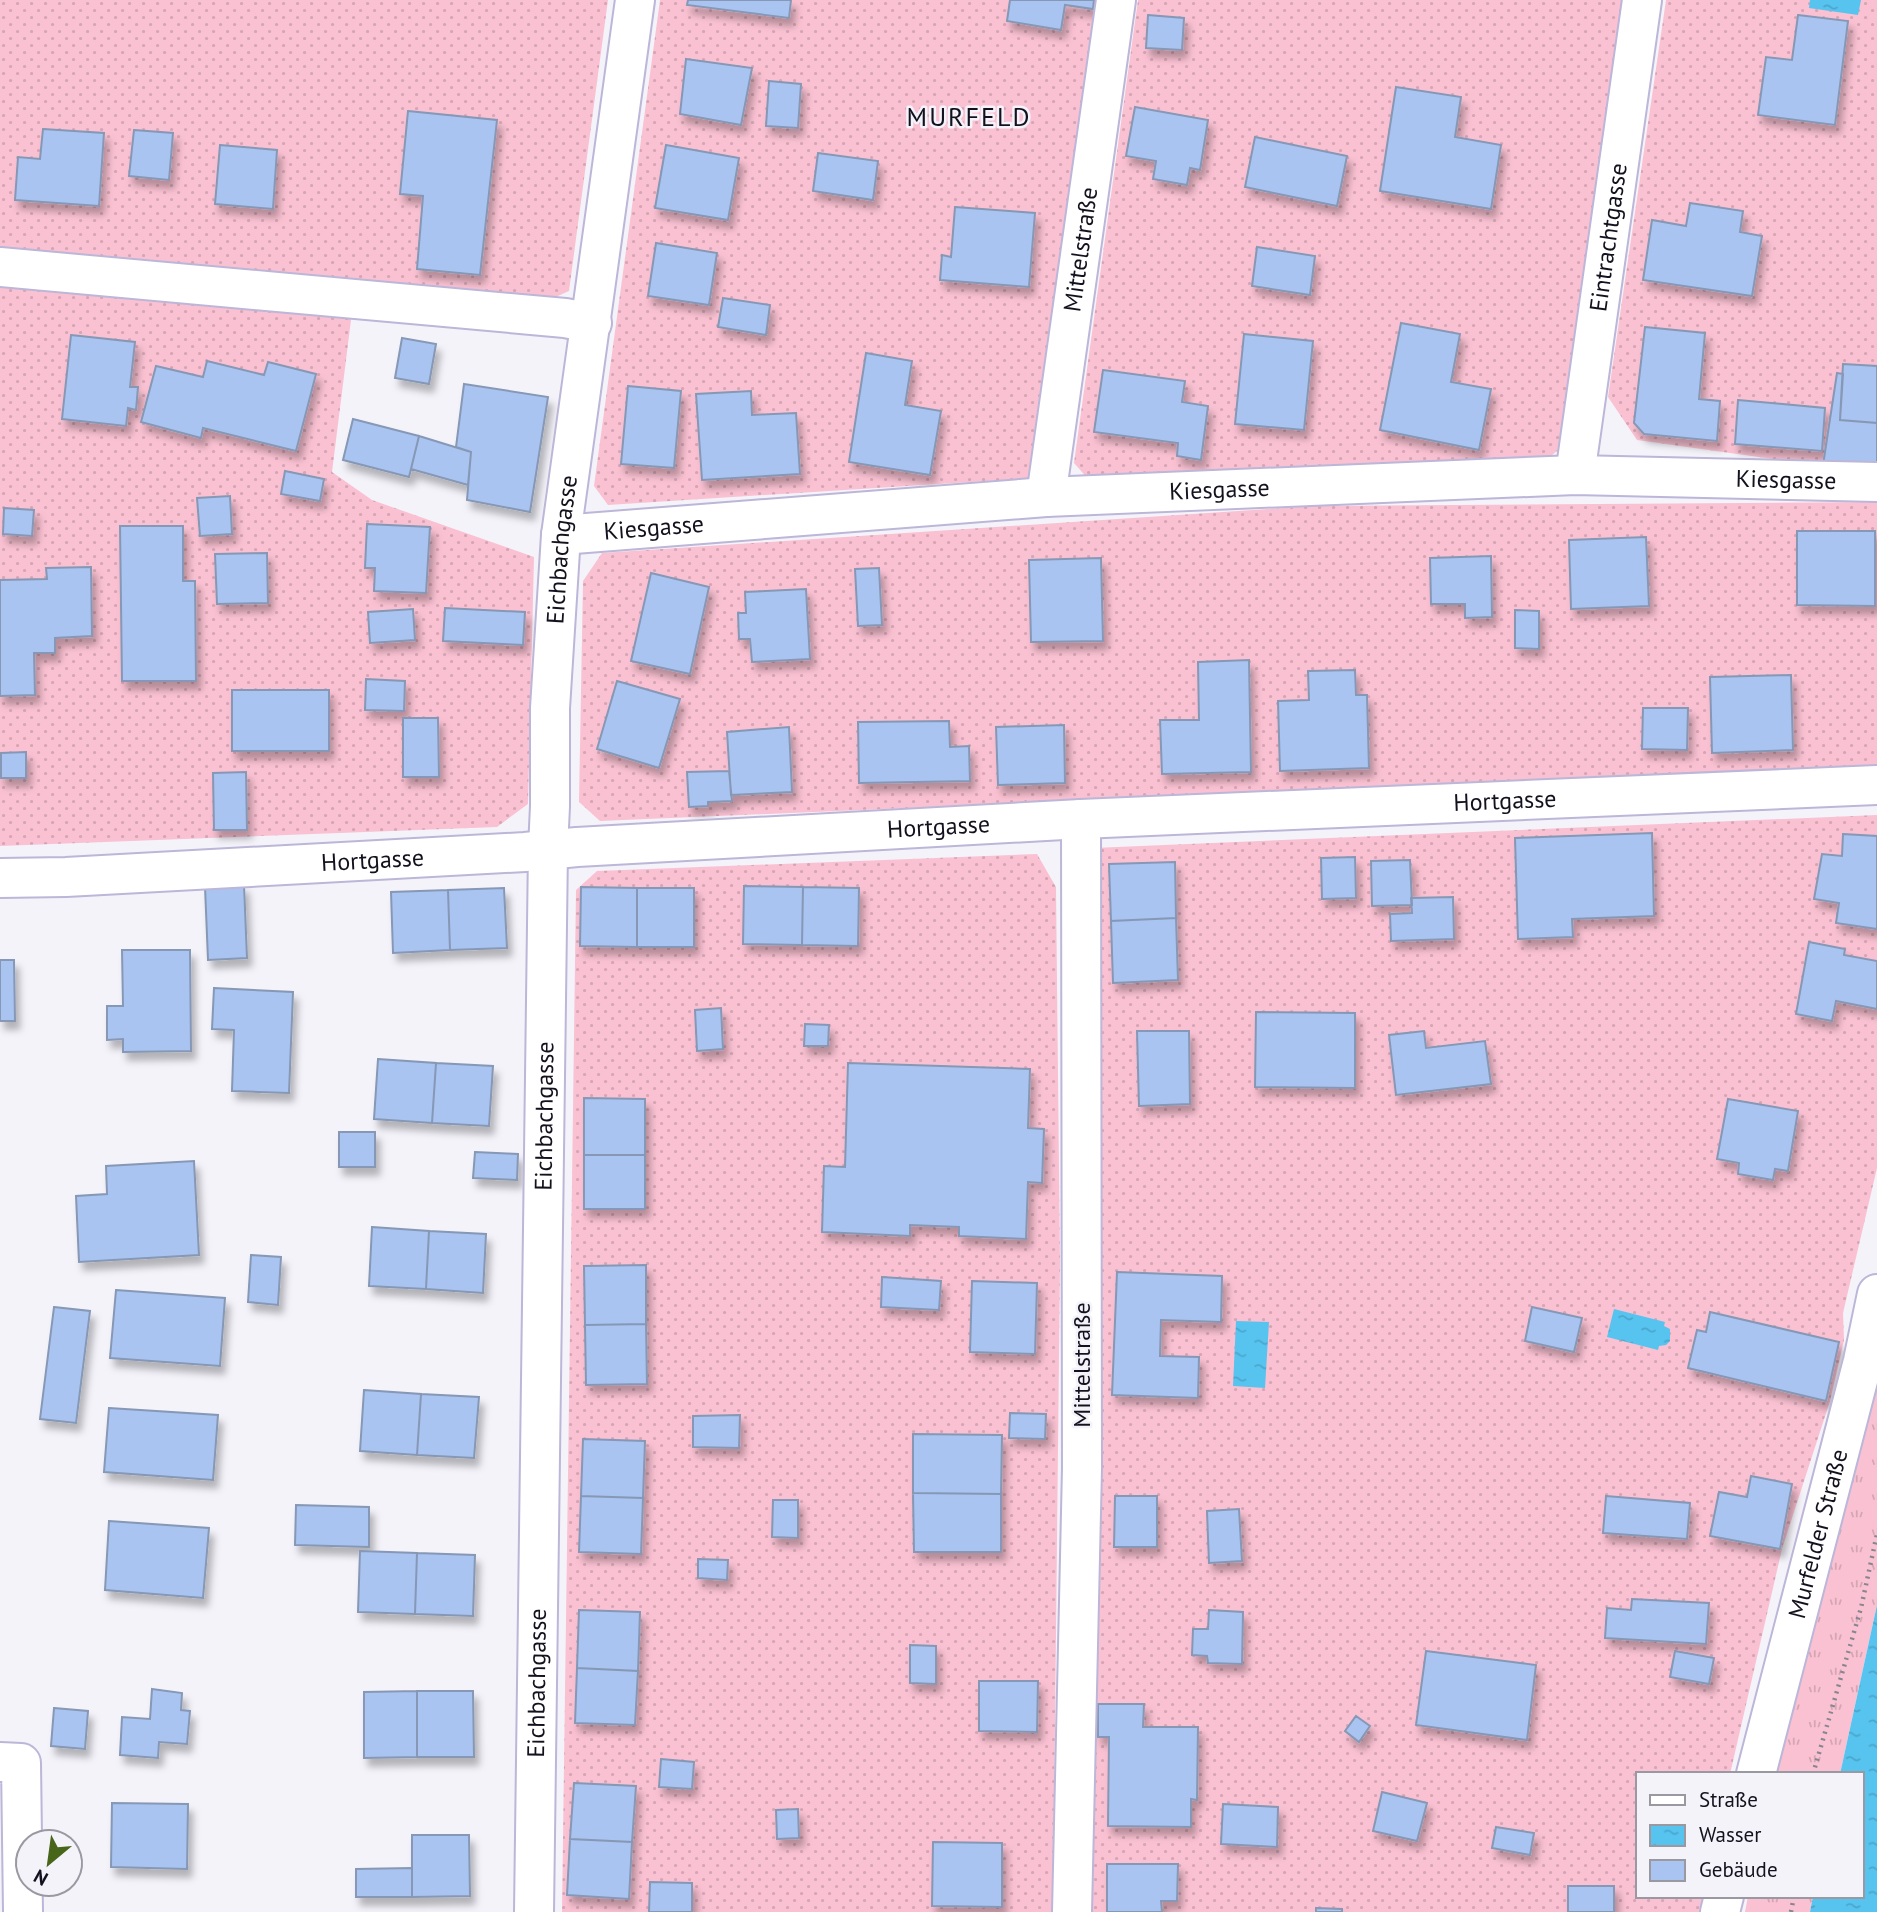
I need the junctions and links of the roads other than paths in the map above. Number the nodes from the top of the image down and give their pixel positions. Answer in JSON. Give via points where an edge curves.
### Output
{"nodes":[{"id":1,"x":635,"y":0,"type":"edge"},
{"id":2,"x":1116,"y":0,"type":"edge"},
{"id":3,"x":1642,"y":0,"type":"edge"},
{"id":4,"x":0,"y":267,"type":"edge"},
{"id":5,"x":592,"y":323,"type":"junction"},
{"id":6,"x":1575,"y":475,"type":"junction"},
{"id":7,"x":1877,"y":482,"type":"edge"},
{"id":8,"x":1046,"y":497,"type":"junction"},
{"id":9,"x":561,"y":535,"type":"junction"},
{"id":10,"x":1877,"y":785,"type":"edge"},
{"id":11,"x":1081,"y":819,"type":"junction"},
{"id":12,"x":548,"y":849,"type":"junction"},
{"id":13,"x":0,"y":878,"type":"edge"},
{"id":14,"x":1877,"y":1294,"type":"edge"},
{"id":15,"x":0,"y":1762,"type":"edge"},
{"id":16,"x":1757,"y":1772,"type":"edge"},
{"id":17,"x":23,"y":1912,"type":"edge"},
{"id":18,"x":534,"y":1912,"type":"edge"},
{"id":19,"x":1072,"y":1912,"type":"edge"}],
"edges":[{"from":1,"to":5,"type":"street","name":"Eichbachgasse"},
{"from":2,"to":8,"type":"street","name":"Mittelstraße"},
{"from":3,"to":6,"type":"street","name":"Eintrachtgasse"},
{"from":4,"to":5,"type":"street"},
{"from":5,"to":9,"type":"street","name":"Eichbachgasse"},
{"from":6,"to":7,"type":"street","name":"Kiesgasse"},
{"from":6,"to":8,"type":"street","name":"Kiesgasse"},
{"from":8,"to":9,"type":"street","name":"Kiesgasse"},
{"from":9,"to":12,"type":"street","name":"Eichbachgasse","via":[[550,708]]},
{"from":10,"to":11,"type":"street","name":"Hortgasse"},
{"from":11,"to":12,"type":"street","name":"Hortgasse"},
{"from":11,"to":19,"type":"street","name":"Mittelstraße","via":[[1082,1468]]},
{"from":12,"to":13,"type":"street","name":"Hortgasse"},
{"from":12,"to":18,"type":"street","name":"Eichbachgasse"},
{"from":14,"to":16,"type":"street","name":"Murfelder Straße"},
{"from":15,"to":17,"type":"street","via":[[21,1763]]}]}
